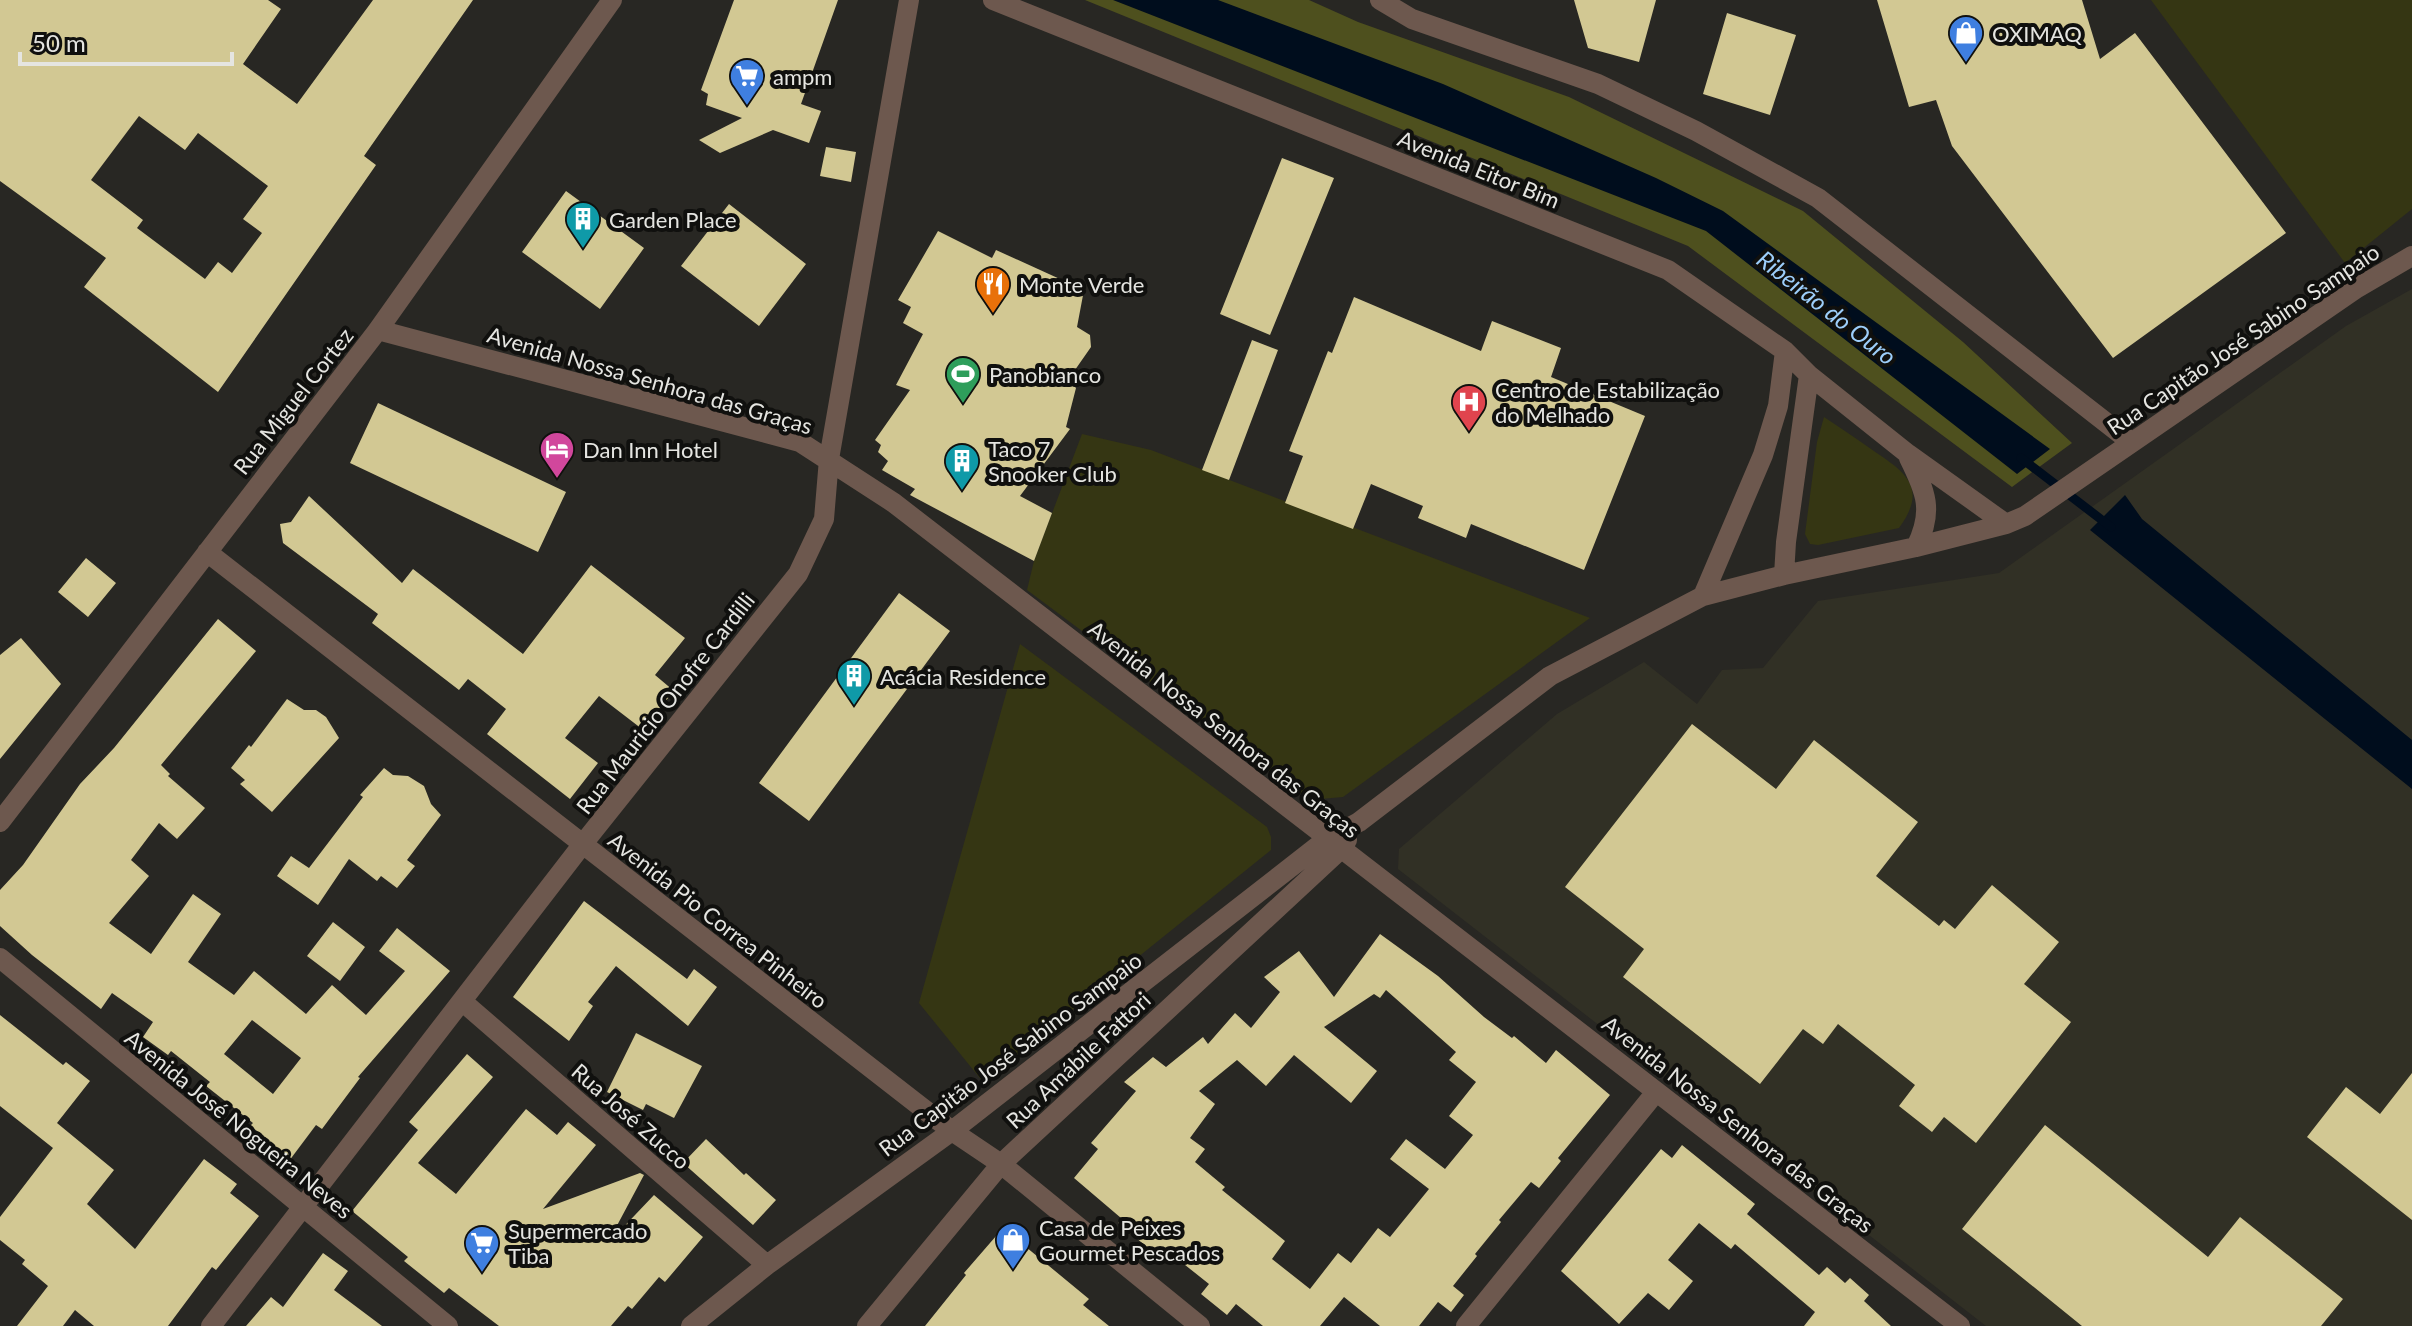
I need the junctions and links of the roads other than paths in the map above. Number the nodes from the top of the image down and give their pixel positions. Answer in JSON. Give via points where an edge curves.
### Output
{"nodes":[{"id":1,"x":612,"y":0,"type":"edge"},
{"id":2,"x":909,"y":0,"type":"edge"},
{"id":3,"x":993,"y":0,"type":"edge"},
{"id":4,"x":1380,"y":0,"type":"edge"},
{"id":5,"x":2412,"y":256,"type":"edge"},
{"id":6,"x":378,"y":330,"type":"junction"},
{"id":7,"x":1785,"y":351,"type":"junction"},
{"id":8,"x":1809,"y":375,"type":"junction"},
{"id":9,"x":2131,"y":442,"type":"junction"},
{"id":10,"x":1908,"y":454,"type":"junction"},
{"id":11,"x":829,"y":459,"type":"junction"},
{"id":12,"x":2006,"y":524,"type":"junction"},
{"id":13,"x":1916,"y":547,"type":"junction"},
{"id":14,"x":207,"y":552,"type":"junction"},
{"id":15,"x":1784,"y":575,"type":"junction"},
{"id":16,"x":1703,"y":596,"type":"junction"},
{"id":17,"x":0,"y":822,"type":"edge"},
{"id":18,"x":1334,"y":844,"type":"junction"},
{"id":19,"x":582,"y":845,"type":"junction"},
{"id":20,"x":0,"y":958,"type":"edge"},
{"id":21,"x":463,"y":1002,"type":"junction"},
{"id":22,"x":1656,"y":1092,"type":"junction"},
{"id":23,"x":952,"y":1131,"type":"junction"},
{"id":24,"x":1001,"y":1164,"type":"junction"},
{"id":25,"x":304,"y":1208,"type":"junction"},
{"id":26,"x":767,"y":1265,"type":"junction"},
{"id":27,"x":1954,"y":1324,"type":"edge"},
{"id":28,"x":211,"y":1326,"type":"edge"},
{"id":29,"x":448,"y":1326,"type":"edge"},
{"id":30,"x":691,"y":1326,"type":"edge"},
{"id":31,"x":867,"y":1326,"type":"edge"},
{"id":32,"x":1200,"y":1326,"type":"edge"},
{"id":33,"x":1466,"y":1326,"type":"edge"}],
"edges":[{"from":1,"to":6,"type":"street","name":"Rua Miguel Cortez"},
{"from":2,"to":11,"type":"street","name":"Rua Mauricio Onofre Cardilli"},
{"from":3,"to":7,"type":"street","name":"Avenida Eitor Bim","via":[[1668,270]]},
{"from":4,"to":9,"type":"street","via":[[1412,19],[1598,84],[1818,198]]},
{"from":5,"to":9,"type":"street","name":"Rua Capitão José Sabino Sampaio"},
{"from":6,"to":11,"type":"street","name":"Avenida Nossa Senhora das Graças","via":[[800,442]]},
{"from":6,"to":14,"type":"street","name":"Rua Miguel Cortez"},
{"from":7,"to":8,"type":"street","name":"Avenida Eitor Bim"},
{"from":7,"to":16,"type":"street","via":[[1778,406],[1763,455]]},
{"from":8,"to":10,"type":"street","name":"Avenida Eitor Bim"},
{"from":8,"to":15,"type":"street"},
{"from":9,"to":12,"type":"street","name":"Rua Capitão José Sabino Sampaio"},
{"from":10,"to":12,"type":"street","name":"Avenida Eitor Bim"},
{"from":10,"to":13,"type":"street","name":"Avenida Eitor Bim","via":[[1925,488],[1926,526]]},
{"from":11,"to":18,"type":"street","name":"Avenida Nossa Senhora das Graças","via":[[894,503]]},
{"from":11,"to":19,"type":"street","name":"Rua Mauricio Onofre Cardilli","via":[[824,519],[798,574]]},
{"from":12,"to":13,"type":"street","name":"Rua Capitão José Sabino Sampaio"},
{"from":13,"to":15,"type":"street","name":"Rua Capitão José Sabino Sampaio"},
{"from":14,"to":17,"type":"street","name":"Rua Miguel Cortez"},
{"from":14,"to":19,"type":"street","name":"Avenida Pio Correa Pinheiro"},
{"from":15,"to":16,"type":"street","name":"Rua Capitão José Sabino Sampaio"},
{"from":16,"to":18,"type":"street","name":"Rua Capitão José Sabino Sampaio","via":[[1550,676]]},
{"from":18,"to":22,"type":"street","name":"Avenida Nossa Senhora das Graças"},
{"from":18,"to":23,"type":"street","name":"Rua Capitão José Sabino Sampaio"},
{"from":18,"to":24,"type":"street","name":"Rua Amábile Fattori"},
{"from":19,"to":21,"type":"street","name":"Rua Mauricio Onofre Cardilli"},
{"from":19,"to":23,"type":"street","name":"Avenida Pio Correa Pinheiro"},
{"from":20,"to":25,"type":"street","name":"Avenida José Nogueira Neves"},
{"from":21,"to":25,"type":"street","name":"Rua Mauricio Onofre Cardilli"},
{"from":21,"to":26,"type":"street","name":"Rua José Zucco"},
{"from":22,"to":27,"type":"street","name":"Avenida Nossa Senhora das Graças"},
{"from":22,"to":33,"type":"street"},
{"from":23,"to":24,"type":"street","name":"Avenida Pio Correa Pinheiro"},
{"from":23,"to":26,"type":"street","name":"Rua Capitão José Sabino Sampaio"},
{"from":24,"to":31,"type":"street","name":"Rua Amábile Fattori"},
{"from":24,"to":32,"type":"street","name":"Avenida Pio Correa Pinheiro"},
{"from":25,"to":28,"type":"street","name":"Rua Mauricio Onofre Cardilli"},
{"from":25,"to":29,"type":"street","name":"Avenida José Nogueira Neves"},
{"from":26,"to":30,"type":"street","name":"Rua Capitão José Sabino Sampaio"}]}
